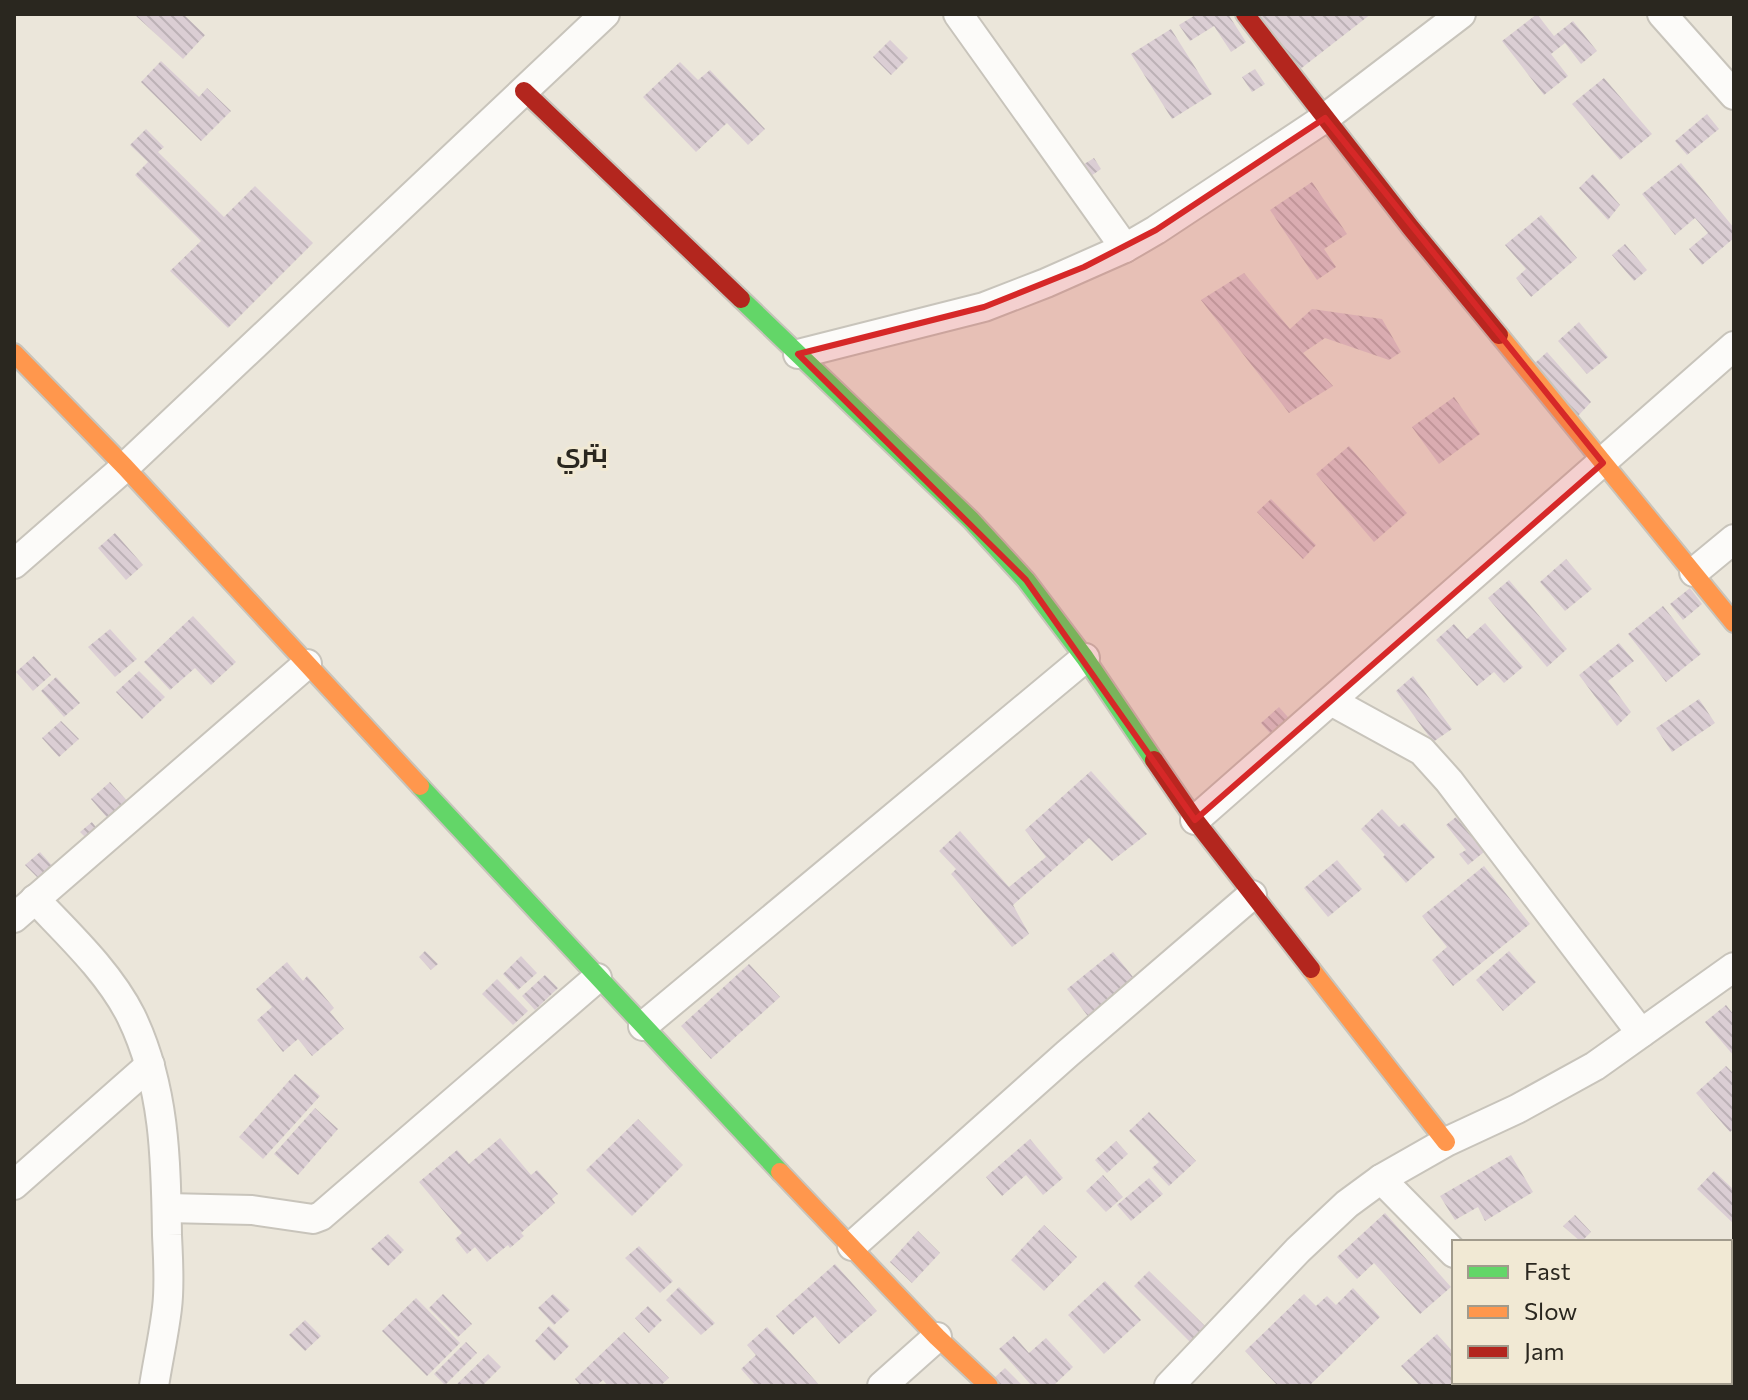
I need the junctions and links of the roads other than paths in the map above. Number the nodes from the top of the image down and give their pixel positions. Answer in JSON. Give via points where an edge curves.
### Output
{"nodes":[{"id":1,"x":605,"y":14,"type":"edge"},
{"id":2,"x":958,"y":14,"type":"edge"},
{"id":3,"x":1245,"y":14,"type":"edge"},
{"id":4,"x":1461,"y":14,"type":"edge"},
{"id":5,"x":1662,"y":14,"type":"edge"},
{"id":6,"x":524,"y":91,"type":"junction"},
{"id":7,"x":1734,"y":95,"type":"edge"},
{"id":8,"x":1325,"y":118,"type":"junction"},
{"id":9,"x":1125,"y":248,"type":"junction"},
{"id":10,"x":1734,"y":346,"type":"edge"},
{"id":11,"x":14,"y":353,"type":"edge"},
{"id":12,"x":798,"y":354,"type":"junction"},
{"id":13,"x":1603,"y":463,"type":"junction"},
{"id":14,"x":125,"y":467,"type":"junction"},
{"id":15,"x":1734,"y":539,"type":"edge"},
{"id":16,"x":14,"y":564,"type":"edge"},
{"id":17,"x":1694,"y":572,"type":"junction"},
{"id":18,"x":1734,"y":623,"type":"edge"},
{"id":19,"x":1085,"y":658,"type":"junction"},
{"id":20,"x":307,"y":664,"type":"junction"},
{"id":21,"x":1331,"y":701,"type":"junction"},
{"id":22,"x":1195,"y":820,"type":"junction"},
{"id":23,"x":1252,"y":895,"type":"junction"},
{"id":24,"x":35,"y":899,"type":"junction"},
{"id":25,"x":14,"y":918,"type":"edge"},
{"id":26,"x":1734,"y":967,"type":"edge"},
{"id":27,"x":597,"y":978,"type":"junction"},
{"id":28,"x":643,"y":1026,"type":"junction"},
{"id":29,"x":1641,"y":1033,"type":"junction"},
{"id":30,"x":150,"y":1065,"type":"junction"},
{"id":31,"x":1446,"y":1142,"type":"junction"},
{"id":32,"x":1381,"y":1179,"type":"junction"},
{"id":33,"x":14,"y":1185,"type":"edge"},
{"id":34,"x":167,"y":1208,"type":"junction"},
{"id":35,"x":852,"y":1246,"type":"junction"},
{"id":36,"x":1452,"y":1251,"type":"edge"},
{"id":37,"x":937,"y":1337,"type":"junction"},
{"id":38,"x":154,"y":1386,"type":"edge"},
{"id":39,"x":882,"y":1386,"type":"edge"},
{"id":40,"x":989,"y":1386,"type":"edge"},
{"id":41,"x":1169,"y":1386,"type":"edge"}],
"edges":[{"from":1,"to":6,"type":"street"},
{"from":2,"to":9,"type":"street"},
{"from":3,"to":8,"type":"street"},
{"from":4,"to":8,"type":"street"},
{"from":5,"to":7,"type":"street"},
{"from":6,"to":12,"type":"street"},
{"from":6,"to":14,"type":"street"},
{"from":8,"to":9,"type":"street"},
{"from":8,"to":13,"type":"street"},
{"from":9,"to":12,"type":"street","via":[[984,307]]},
{"from":10,"to":13,"type":"street"},
{"from":11,"to":14,"type":"street"},
{"from":12,"to":19,"type":"street","via":[[971,520],[1026,580]]},
{"from":13,"to":17,"type":"street"},
{"from":13,"to":21,"type":"street"},
{"from":14,"to":16,"type":"street"},
{"from":14,"to":20,"type":"street"},
{"from":15,"to":17,"type":"street"},
{"from":17,"to":18,"type":"street"},
{"from":19,"to":22,"type":"street"},
{"from":19,"to":28,"type":"street"},
{"from":20,"to":24,"type":"street"},
{"from":20,"to":27,"type":"street"},
{"from":21,"to":22,"type":"street"},
{"from":21,"to":29,"type":"street","via":[[1422,751]]},
{"from":22,"to":23,"type":"street"},
{"from":23,"to":31,"type":"street"},
{"from":23,"to":35,"type":"street"},
{"from":24,"to":25,"type":"street"},
{"from":24,"to":30,"type":"street","via":[[113,989],[130,1014]]},
{"from":26,"to":29,"type":"street"},
{"from":27,"to":28,"type":"street"},
{"from":27,"to":34,"type":"street","via":[[321,1216]]},
{"from":28,"to":35,"type":"street"},
{"from":29,"to":31,"type":"street","via":[[1555,1090]]},
{"from":30,"to":33,"type":"street"},
{"from":30,"to":34,"type":"street","via":[[166,1145]]},
{"from":31,"to":32,"type":"street"},
{"from":32,"to":36,"type":"street"},
{"from":32,"to":41,"type":"street","via":[[1298,1250]]},
{"from":34,"to":38,"type":"street","via":[[167,1307]]},
{"from":35,"to":37,"type":"street"},
{"from":37,"to":39,"type":"street"},
{"from":37,"to":40,"type":"street"}]}
